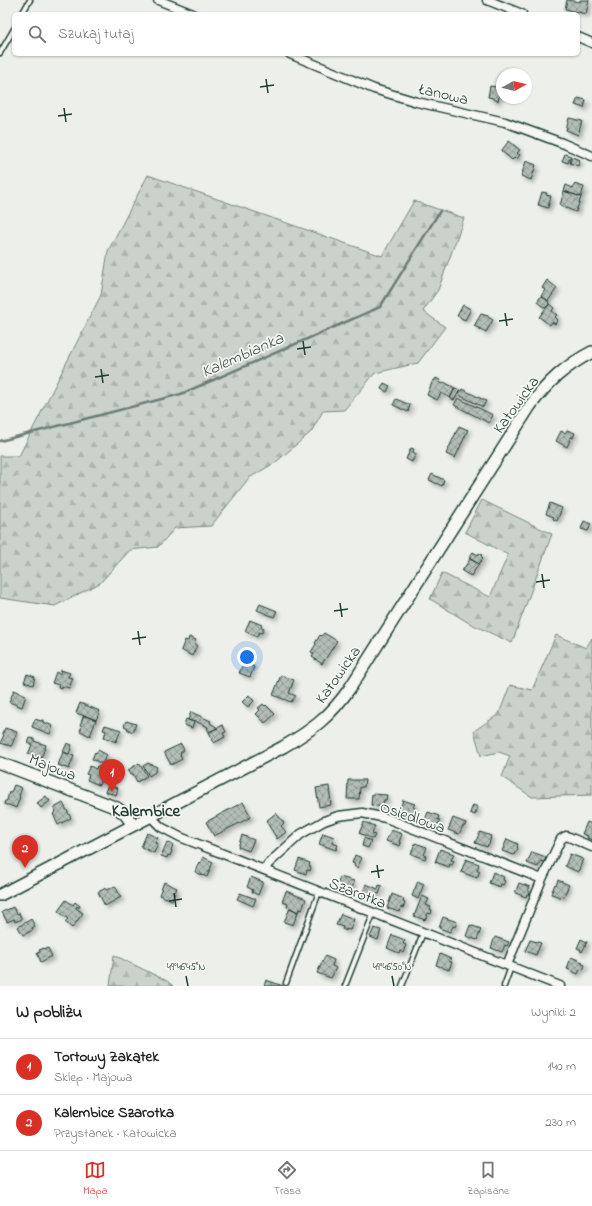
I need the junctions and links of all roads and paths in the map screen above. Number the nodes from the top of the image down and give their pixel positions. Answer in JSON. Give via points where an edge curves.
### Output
{"nodes":[{"id":1,"x":30,"y":0,"type":"edge"},
{"id":2,"x":158,"y":0,"type":"edge"},
{"id":3,"x":487,"y":0,"type":"edge"},
{"id":4,"x":23,"y":12,"type":"edge"},
{"id":5,"x":188,"y":12,"type":"edge"},
{"id":6,"x":517,"y":12,"type":"edge"},
{"id":7,"x":12,"y":33,"type":"edge"},
{"id":8,"x":580,"y":38,"type":"edge"},
{"id":9,"x":592,"y":43,"type":"edge"},
{"id":10,"x":0,"y":54,"type":"edge"},
{"id":11,"x":295,"y":56,"type":"edge"},
{"id":12,"x":592,"y":156,"type":"edge"},
{"id":13,"x":592,"y":352,"type":"edge"},
{"id":14,"x":0,"y":763,"type":"edge"},
{"id":15,"x":150,"y":816,"type":"junction"},
{"id":16,"x":133,"y":825,"type":"junction"},
{"id":17,"x":592,"y":847,"type":"edge"},
{"id":18,"x":265,"y":870,"type":"junction"},
{"id":19,"x":542,"y":879,"type":"junction"},
{"id":20,"x":319,"y":892,"type":"junction"},
{"id":21,"x":0,"y":895,"type":"edge"},
{"id":22,"x":374,"y":912,"type":"junction"},
{"id":23,"x":424,"y":932,"type":"junction"},
{"id":24,"x":509,"y":966,"type":"junction"},
{"id":25,"x":286,"y":982,"type":"dead end"},
{"id":26,"x":345,"y":986,"type":"edge"},
{"id":27,"x":402,"y":986,"type":"edge"},
{"id":28,"x":504,"y":986,"type":"edge"},
{"id":29,"x":560,"y":986,"type":"edge"}],
"edges":[{"from":1,"to":4,"type":"lane"},
{"from":2,"to":5,"type":"street"},
{"from":3,"to":6,"type":"street"},
{"from":7,"to":10,"type":"lane"},
{"from":8,"to":9,"type":"street"},
{"from":11,"to":12,"type":"street","name":"Łanowa","via":[[374,89],[417,102],[505,122]]},
{"from":13,"to":15,"type":"main road","name":"Katowicka","via":[[562,371],[530,406],[350,688],[330,713],[311,730],[293,741]]},
{"from":14,"to":16,"type":"main road","name":"Majowa","via":[[117,808]]},
{"from":15,"to":16,"type":"main road","name":"Katowicka"},
{"from":15,"to":18,"type":"street","name":"Szarotka","via":[[161,827],[180,837]]},
{"from":16,"to":21,"type":"main road","name":"Katowicka"},
{"from":17,"to":19,"type":"street","via":[[563,837]]},
{"from":18,"to":19,"type":"street","name":"Osiedlowa","via":[[268,864],[301,834],[338,816],[362,813],[386,818]]},
{"from":18,"to":20,"type":"street","name":"Szarotka"},
{"from":19,"to":24,"type":"street"},
{"from":20,"to":22,"type":"street","name":"Szarotka"},
{"from":20,"to":25,"type":"lane"},
{"from":22,"to":23,"type":"street","name":"Szarotka"},
{"from":22,"to":26,"type":"lane"},
{"from":23,"to":24,"type":"street","name":"Szarotka"},
{"from":23,"to":27,"type":"lane"},
{"from":24,"to":28,"type":"lane"},
{"from":24,"to":29,"type":"street","name":"Szarotka"}]}
